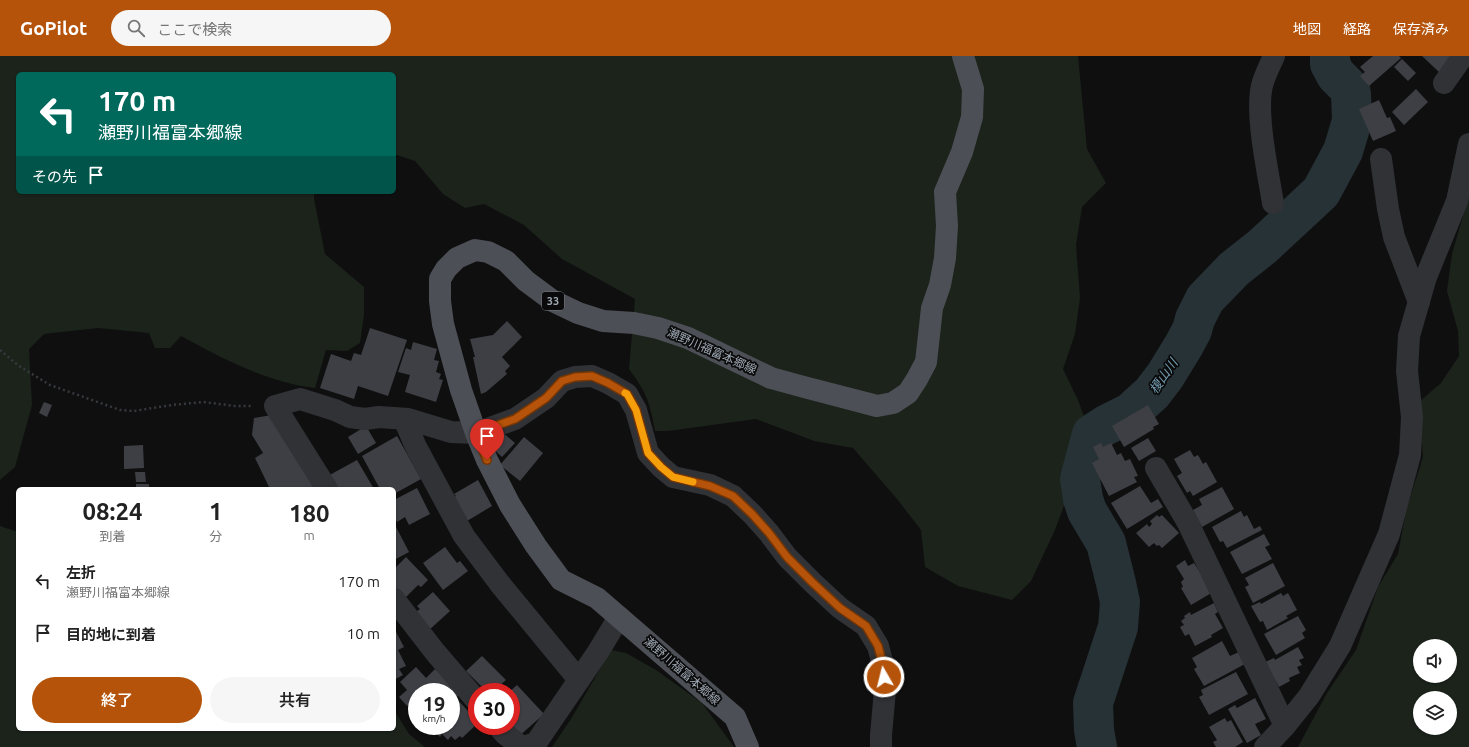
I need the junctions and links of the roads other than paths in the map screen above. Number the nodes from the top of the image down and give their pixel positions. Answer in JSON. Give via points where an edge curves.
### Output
{"nodes":[{"id":1,"x":963,"y":56,"type":"edge"},
{"id":2,"x":1274,"y":56,"type":"edge"},
{"id":3,"x":1463,"y":56,"type":"edge"},
{"id":4,"x":1444,"y":83,"type":"dead end"},
{"id":5,"x":1469,"y":144,"type":"edge"},
{"id":6,"x":1381,"y":159,"type":"dead end"},
{"id":7,"x":1272,"y":203,"type":"dead end"},
{"id":8,"x":1419,"y":302,"type":"junction"},
{"id":9,"x":404,"y":419,"type":"junction"},
{"id":10,"x":476,"y":433,"type":"junction"},
{"id":11,"x":1156,"y":468,"type":"dead end"},
{"id":12,"x":326,"y":487,"type":"edge"},
{"id":13,"x":396,"y":602,"type":"edge"},
{"id":14,"x":619,"y":617,"type":"junction"},
{"id":15,"x":579,"y":680,"type":"junction"},
{"id":16,"x":468,"y":690,"type":"edge"},
{"id":17,"x":1286,"y":726,"type":"junction"},
{"id":18,"x":506,"y":735,"type":"edge"},
{"id":19,"x":523,"y":747,"type":"edge"},
{"id":20,"x":748,"y":747,"type":"edge"},
{"id":21,"x":881,"y":747,"type":"edge"},
{"id":22,"x":1264,"y":747,"type":"edge"}],
"edges":[{"from":1,"to":10,"type":"main road","name":"瀬野川福富本郷線","number":"33","via":[[973,89],[972,117],[962,152],[945,192],[945,258],[932,308],[926,362],[908,393],[893,403],[877,406],[771,378],[688,338],[658,328],[603,321],[578,313],[553,301],[526,281],[506,261],[488,252],[475,250],[457,258],[446,269],[440,279],[440,301],[461,390]]},
{"from":2,"to":7,"type":"street","via":[[1262,82],[1260,99],[1260,119]]},
{"from":3,"to":4,"type":"street"},
{"from":5,"to":8,"type":"street","via":[[1457,201],[1426,277]]},
{"from":6,"to":8,"type":"street","via":[[1394,237]]},
{"from":8,"to":17,"type":"street","via":[[1409,336],[1408,350],[1407,371],[1412,417],[1410,455],[1389,534],[1340,646],[1309,696]]},
{"from":9,"to":10,"type":"street","via":[[451,432]]},
{"from":9,"to":12,"type":"street","via":[[350,417],[300,399],[275,406]]},
{"from":9,"to":15,"type":"street","via":[[416,447],[464,536]]},
{"from":10,"to":14,"type":"main road","name":"瀬野川福富本郷線","number":"33","via":[[510,506],[561,580],[596,598]]},
{"from":10,"to":21,"type":"street","via":[[515,419],[546,398],[562,381],[575,377],[592,376],[627,394],[636,410],[648,453],[661,467],[673,477],[710,486],[733,496],[812,582],[840,608],[866,626],[878,646],[883,665],[885,690]]},
{"from":11,"to":17,"type":"street","via":[[1188,523]]},
{"from":13,"to":16,"type":"street"},
{"from":14,"to":15,"type":"street"},
{"from":14,"to":20,"type":"main road","name":"瀬野川福富本郷線","number":"33","via":[[735,717]]},
{"from":15,"to":19,"type":"street","via":[[536,743]]},
{"from":17,"to":22,"type":"street"},
{"from":18,"to":19,"type":"street"}]}
